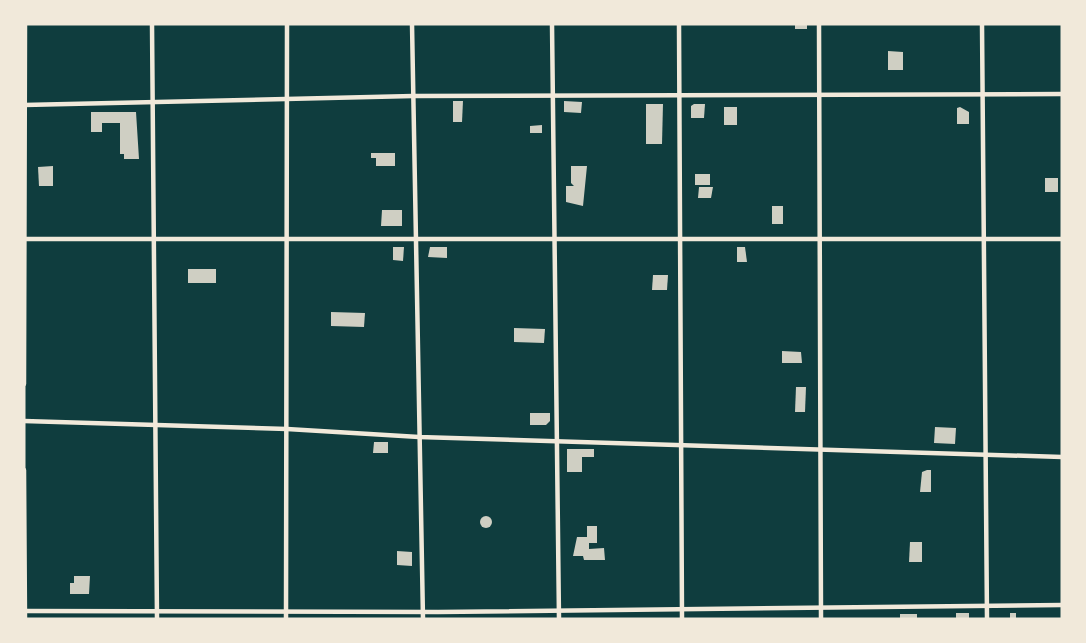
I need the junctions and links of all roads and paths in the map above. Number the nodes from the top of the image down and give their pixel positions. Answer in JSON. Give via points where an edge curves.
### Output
{"nodes":[{"id":1,"x":25,"y":24,"type":"edge"},
{"id":2,"x":152,"y":24,"type":"edge"},
{"id":3,"x":287,"y":24,"type":"edge"},
{"id":4,"x":412,"y":24,"type":"edge"},
{"id":5,"x":552,"y":24,"type":"edge"},
{"id":6,"x":679,"y":24,"type":"edge"},
{"id":7,"x":819,"y":24,"type":"edge"},
{"id":8,"x":982,"y":24,"type":"edge"},
{"id":9,"x":820,"y":94,"type":"junction"},
{"id":10,"x":984,"y":94,"type":"junction"},
{"id":11,"x":1062,"y":94,"type":"edge"},
{"id":12,"x":552,"y":95,"type":"junction"},
{"id":13,"x":413,"y":96,"type":"junction"},
{"id":14,"x":679,"y":96,"type":"junction"},
{"id":15,"x":286,"y":99,"type":"junction"},
{"id":16,"x":153,"y":104,"type":"junction"},
{"id":17,"x":25,"y":105,"type":"edge"},
{"id":18,"x":25,"y":239,"type":"edge"},
{"id":19,"x":288,"y":239,"type":"junction"},
{"id":20,"x":985,"y":239,"type":"junction"},
{"id":21,"x":1062,"y":239,"type":"edge"},
{"id":22,"x":153,"y":240,"type":"junction"},
{"id":23,"x":418,"y":240,"type":"junction"},
{"id":24,"x":555,"y":240,"type":"junction"},
{"id":25,"x":679,"y":241,"type":"junction"},
{"id":26,"x":821,"y":241,"type":"junction"},
{"id":27,"x":24,"y":384,"type":"edge"},
{"id":28,"x":24,"y":421,"type":"edge"},
{"id":29,"x":154,"y":424,"type":"junction"},
{"id":30,"x":287,"y":429,"type":"junction"},
{"id":31,"x":419,"y":437,"type":"junction"},
{"id":32,"x":556,"y":441,"type":"junction"},
{"id":33,"x":681,"y":446,"type":"junction"},
{"id":34,"x":821,"y":449,"type":"junction"},
{"id":35,"x":985,"y":454,"type":"junction"},
{"id":36,"x":1062,"y":458,"type":"edge"},
{"id":37,"x":24,"y":470,"type":"edge"},
{"id":38,"x":1062,"y":605,"type":"edge"},
{"id":39,"x":987,"y":606,"type":"junction"},
{"id":40,"x":682,"y":609,"type":"junction"},
{"id":41,"x":821,"y":609,"type":"junction"},
{"id":42,"x":25,"y":611,"type":"edge"},
{"id":43,"x":286,"y":611,"type":"junction"},
{"id":44,"x":559,"y":611,"type":"junction"},
{"id":45,"x":156,"y":612,"type":"junction"},
{"id":46,"x":423,"y":612,"type":"junction"},
{"id":47,"x":25,"y":619,"type":"edge"},
{"id":48,"x":157,"y":619,"type":"edge"},
{"id":49,"x":286,"y":619,"type":"edge"},
{"id":50,"x":423,"y":619,"type":"edge"},
{"id":51,"x":559,"y":619,"type":"edge"},
{"id":52,"x":682,"y":619,"type":"edge"},
{"id":53,"x":821,"y":619,"type":"edge"},
{"id":54,"x":987,"y":619,"type":"edge"}],
"edges":[{"from":1,"to":17,"type":"street"},
{"from":2,"to":16,"type":"street"},
{"from":3,"to":15,"type":"street"},
{"from":4,"to":13,"type":"street"},
{"from":5,"to":12,"type":"street"},
{"from":6,"to":14,"type":"street"},
{"from":7,"to":9,"type":"street"},
{"from":8,"to":10,"type":"street"},
{"from":9,"to":10,"type":"street"},
{"from":9,"to":14,"type":"street"},
{"from":9,"to":26,"type":"street"},
{"from":10,"to":11,"type":"street"},
{"from":10,"to":20,"type":"street"},
{"from":12,"to":13,"type":"street"},
{"from":12,"to":14,"type":"street"},
{"from":12,"to":24,"type":"street"},
{"from":13,"to":15,"type":"street"},
{"from":13,"to":23,"type":"street"},
{"from":14,"to":25,"type":"street"},
{"from":15,"to":16,"type":"street"},
{"from":15,"to":19,"type":"street"},
{"from":16,"to":17,"type":"street"},
{"from":16,"to":22,"type":"street"},
{"from":17,"to":18,"type":"street"},
{"from":18,"to":22,"type":"street"},
{"from":18,"to":27,"type":"street"},
{"from":19,"to":22,"type":"street"},
{"from":19,"to":23,"type":"street"},
{"from":19,"to":30,"type":"street"},
{"from":20,"to":21,"type":"street"},
{"from":20,"to":26,"type":"street"},
{"from":20,"to":35,"type":"street"},
{"from":22,"to":29,"type":"street"},
{"from":23,"to":24,"type":"street"},
{"from":23,"to":31,"type":"street"},
{"from":24,"to":25,"type":"street"},
{"from":24,"to":32,"type":"street"},
{"from":25,"to":26,"type":"street"},
{"from":25,"to":33,"type":"street"},
{"from":26,"to":34,"type":"street"},
{"from":28,"to":29,"type":"street"},
{"from":29,"to":30,"type":"street"},
{"from":29,"to":45,"type":"street"},
{"from":30,"to":31,"type":"street"},
{"from":30,"to":43,"type":"street"},
{"from":31,"to":32,"type":"street"},
{"from":31,"to":46,"type":"street"},
{"from":32,"to":33,"type":"street"},
{"from":32,"to":44,"type":"street"},
{"from":33,"to":34,"type":"street"},
{"from":33,"to":40,"type":"street"},
{"from":34,"to":35,"type":"street"},
{"from":34,"to":41,"type":"street"},
{"from":35,"to":36,"type":"street"},
{"from":35,"to":39,"type":"street"},
{"from":37,"to":42,"type":"street"},
{"from":38,"to":39,"type":"street"},
{"from":39,"to":41,"type":"street"},
{"from":39,"to":54,"type":"street"},
{"from":40,"to":41,"type":"street"},
{"from":40,"to":44,"type":"street"},
{"from":40,"to":52,"type":"street"},
{"from":41,"to":53,"type":"street"},
{"from":42,"to":45,"type":"street"},
{"from":42,"to":47,"type":"street"},
{"from":43,"to":45,"type":"street"},
{"from":43,"to":46,"type":"street"},
{"from":43,"to":49,"type":"street"},
{"from":44,"to":46,"type":"street"},
{"from":44,"to":51,"type":"street"},
{"from":45,"to":48,"type":"street"},
{"from":46,"to":50,"type":"street"}]}
